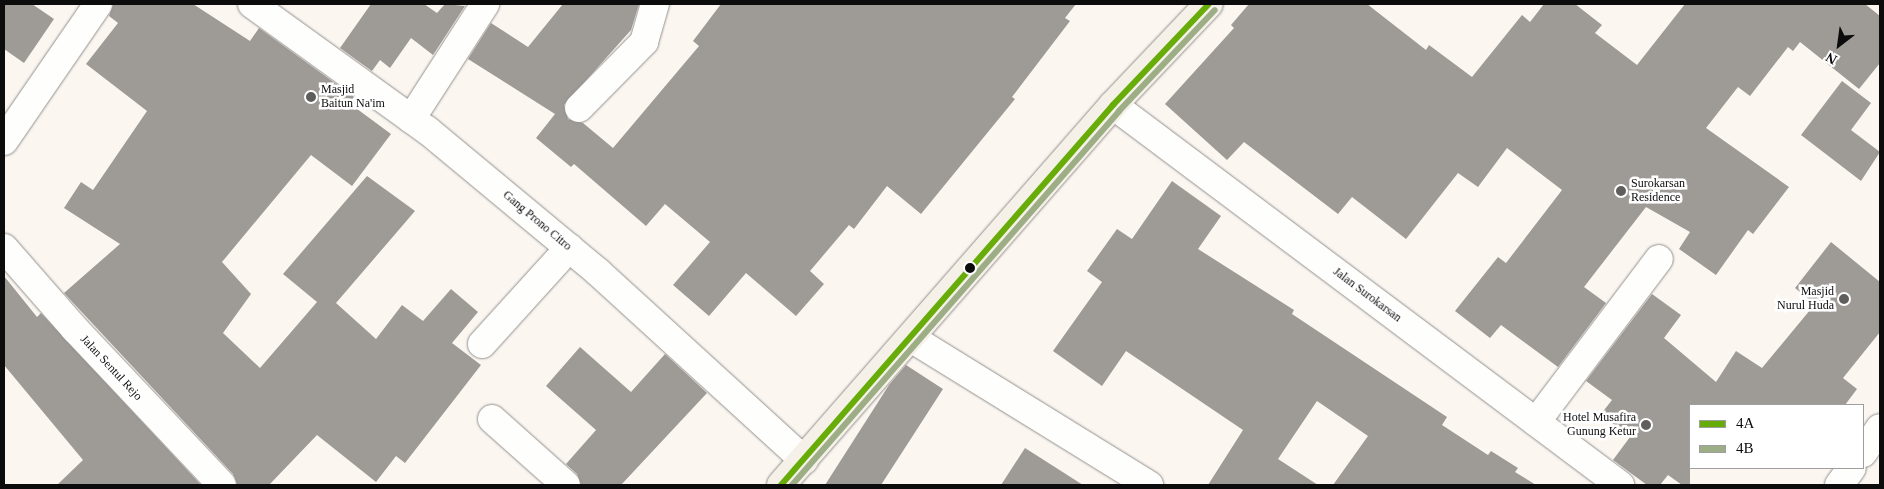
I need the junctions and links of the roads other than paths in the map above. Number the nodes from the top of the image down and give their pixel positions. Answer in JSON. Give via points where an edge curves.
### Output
{"nodes":[{"id":1,"x":98,"y":4,"type":"edge"},
{"id":2,"x":252,"y":4,"type":"edge"},
{"id":3,"x":485,"y":4,"type":"edge"},
{"id":4,"x":655,"y":4,"type":"edge"},
{"id":5,"x":1209,"y":4,"type":"edge"},
{"id":6,"x":1113,"y":104,"type":"junction"},
{"id":7,"x":579,"y":108,"type":"dead end"},
{"id":8,"x":411,"y":119,"type":"junction"},
{"id":9,"x":4,"y":141,"type":"edge"},
{"id":10,"x":4,"y":248,"type":"edge"},
{"id":11,"x":569,"y":248,"type":"junction"},
{"id":12,"x":1659,"y":259,"type":"dead end"},
{"id":13,"x":911,"y":338,"type":"junction"},
{"id":14,"x":482,"y":344,"type":"dead end"},
{"id":15,"x":492,"y":418,"type":"dead end"},
{"id":16,"x":1536,"y":422,"type":"junction"},
{"id":17,"x":1880,"y":428,"type":"edge"},
{"id":18,"x":1864,"y":452,"type":"edge"},
{"id":19,"x":804,"y":460,"type":"junction"},
{"id":20,"x":1851,"y":469,"type":"edge"},
{"id":21,"x":222,"y":485,"type":"edge"},
{"id":22,"x":566,"y":485,"type":"edge"},
{"id":23,"x":781,"y":485,"type":"edge"},
{"id":24,"x":1149,"y":485,"type":"edge"},
{"id":25,"x":1620,"y":485,"type":"edge"},
{"id":26,"x":1839,"y":485,"type":"edge"}],
"edges":[{"from":1,"to":9,"type":"street"},
{"from":2,"to":8,"type":"street","name":"Gang Prono Citro"},
{"from":3,"to":8,"type":"street"},
{"from":4,"to":7,"type":"street","via":[[644,42]]},
{"from":5,"to":6,"type":"main road"},
{"from":6,"to":13,"type":"main road"},
{"from":6,"to":16,"type":"street","name":"Jalan Surokarsan"},
{"from":8,"to":11,"type":"street","name":"Gang Prono Citro"},
{"from":10,"to":21,"type":"street","name":"Jalan Sentul Rejo","via":[[75,329]]},
{"from":11,"to":14,"type":"street"},
{"from":11,"to":19,"type":"street","name":"Gang Prono Citro"},
{"from":12,"to":16,"type":"street"},
{"from":13,"to":19,"type":"main road"},
{"from":13,"to":24,"type":"street"},
{"from":15,"to":22,"type":"street"},
{"from":16,"to":25,"type":"street","name":"Jalan Surokarsan"},
{"from":17,"to":18,"type":"street"},
{"from":19,"to":23,"type":"main road"},
{"from":20,"to":26,"type":"street"}]}
